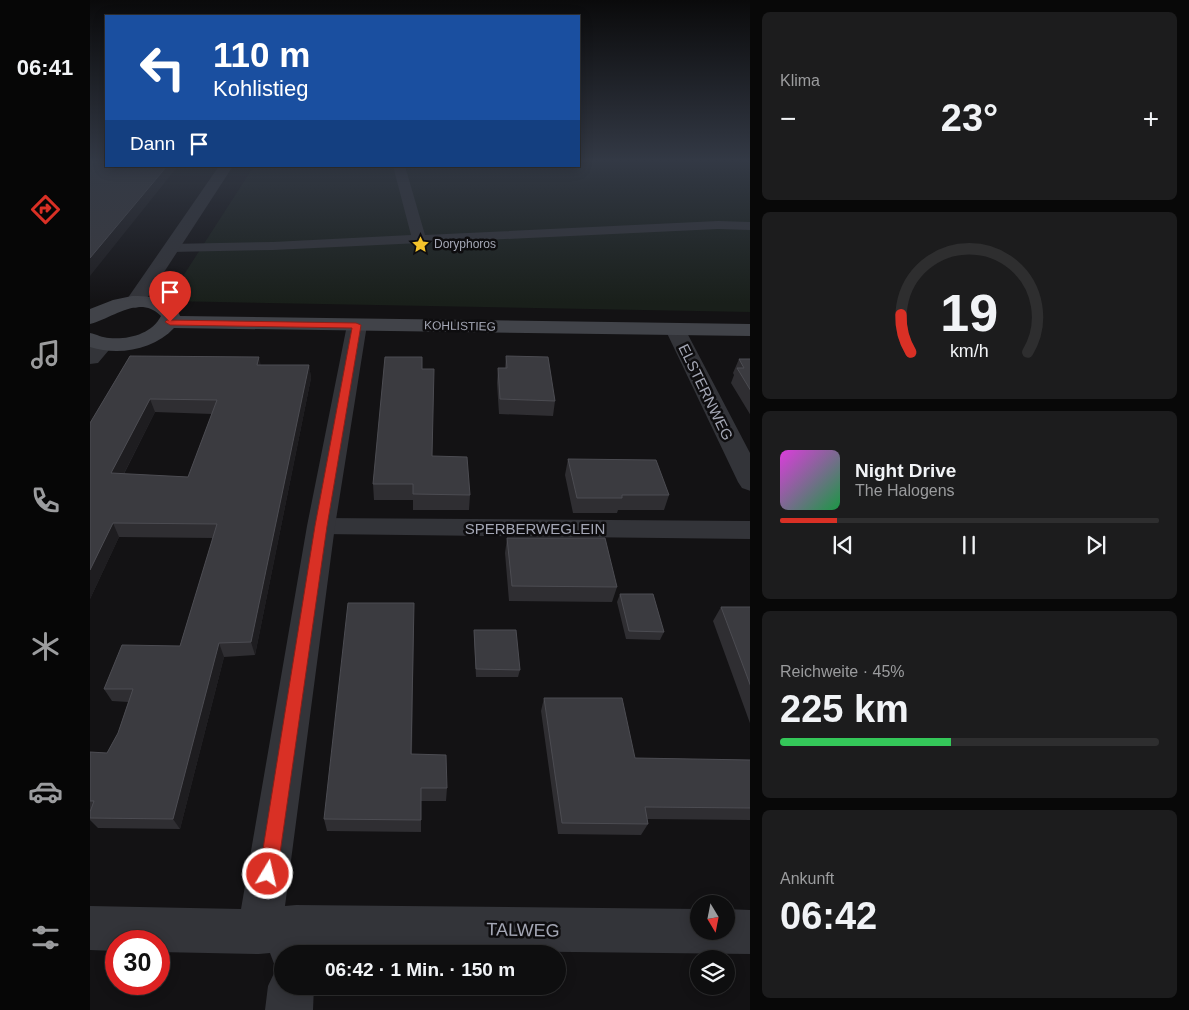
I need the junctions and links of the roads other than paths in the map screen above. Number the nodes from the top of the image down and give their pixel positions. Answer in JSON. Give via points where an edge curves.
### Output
{"nodes":[{"id":1,"x":197,"y":209,"type":"edge"},
{"id":2,"x":411,"y":209,"type":"edge"},
{"id":3,"x":750,"y":226,"type":"edge"},
{"id":4,"x":419,"y":239,"type":"junction"},
{"id":5,"x":170,"y":248,"type":"junction"},
{"id":6,"x":135,"y":302,"type":"junction"},
{"id":7,"x":90,"y":318,"type":"edge"},
{"id":8,"x":170,"y":322,"type":"junction"},
{"id":9,"x":356,"y":325,"type":"junction"},
{"id":10,"x":675,"y":329,"type":"junction"},
{"id":11,"x":750,"y":330,"type":"edge"},
{"id":12,"x":94,"y":347,"type":"edge"},
{"id":13,"x":750,"y":482,"type":"edge"},
{"id":14,"x":321,"y":526,"type":"junction"},
{"id":15,"x":750,"y":530,"type":"edge"},
{"id":16,"x":90,"y":928,"type":"edge"},
{"id":17,"x":750,"y":932,"type":"edge"},
{"id":18,"x":283,"y":938,"type":"edge"},
{"id":19,"x":290,"y":995,"type":"edge"},
{"id":20,"x":289,"y":1010,"type":"edge"}],
"edges":[{"from":1,"to":5,"type":"street"},
{"from":2,"to":4,"type":"lane"},
{"from":3,"to":4,"type":"lane","via":[[708,225]]},
{"from":4,"to":5,"type":"lane"},
{"from":5,"to":6,"type":"street"},
{"from":6,"to":7,"type":"street","via":[[109,307]]},
{"from":6,"to":8,"type":"street","via":[[148,302],[167,309],[171,315]]},
{"from":8,"to":9,"type":"street","name":"KOHLISTIEG"},
{"from":8,"to":12,"type":"street","via":[[143,340]]},
{"from":9,"to":10,"type":"street","name":"KOHLISTIEG"},
{"from":9,"to":14,"type":"street"},
{"from":10,"to":11,"type":"street","name":"KOHLISTIEG"},
{"from":10,"to":13,"type":"street","name":"ELSTERNWEG"},
{"from":14,"to":15,"type":"lane","name":"SPERBERWEGLEIN"},
{"from":14,"to":18,"type":"street"},
{"from":16,"to":18,"type":"street","name":"TALWEG"},
{"from":17,"to":18,"type":"street","name":"TALWEG"},
{"from":19,"to":20,"type":"street"}]}
